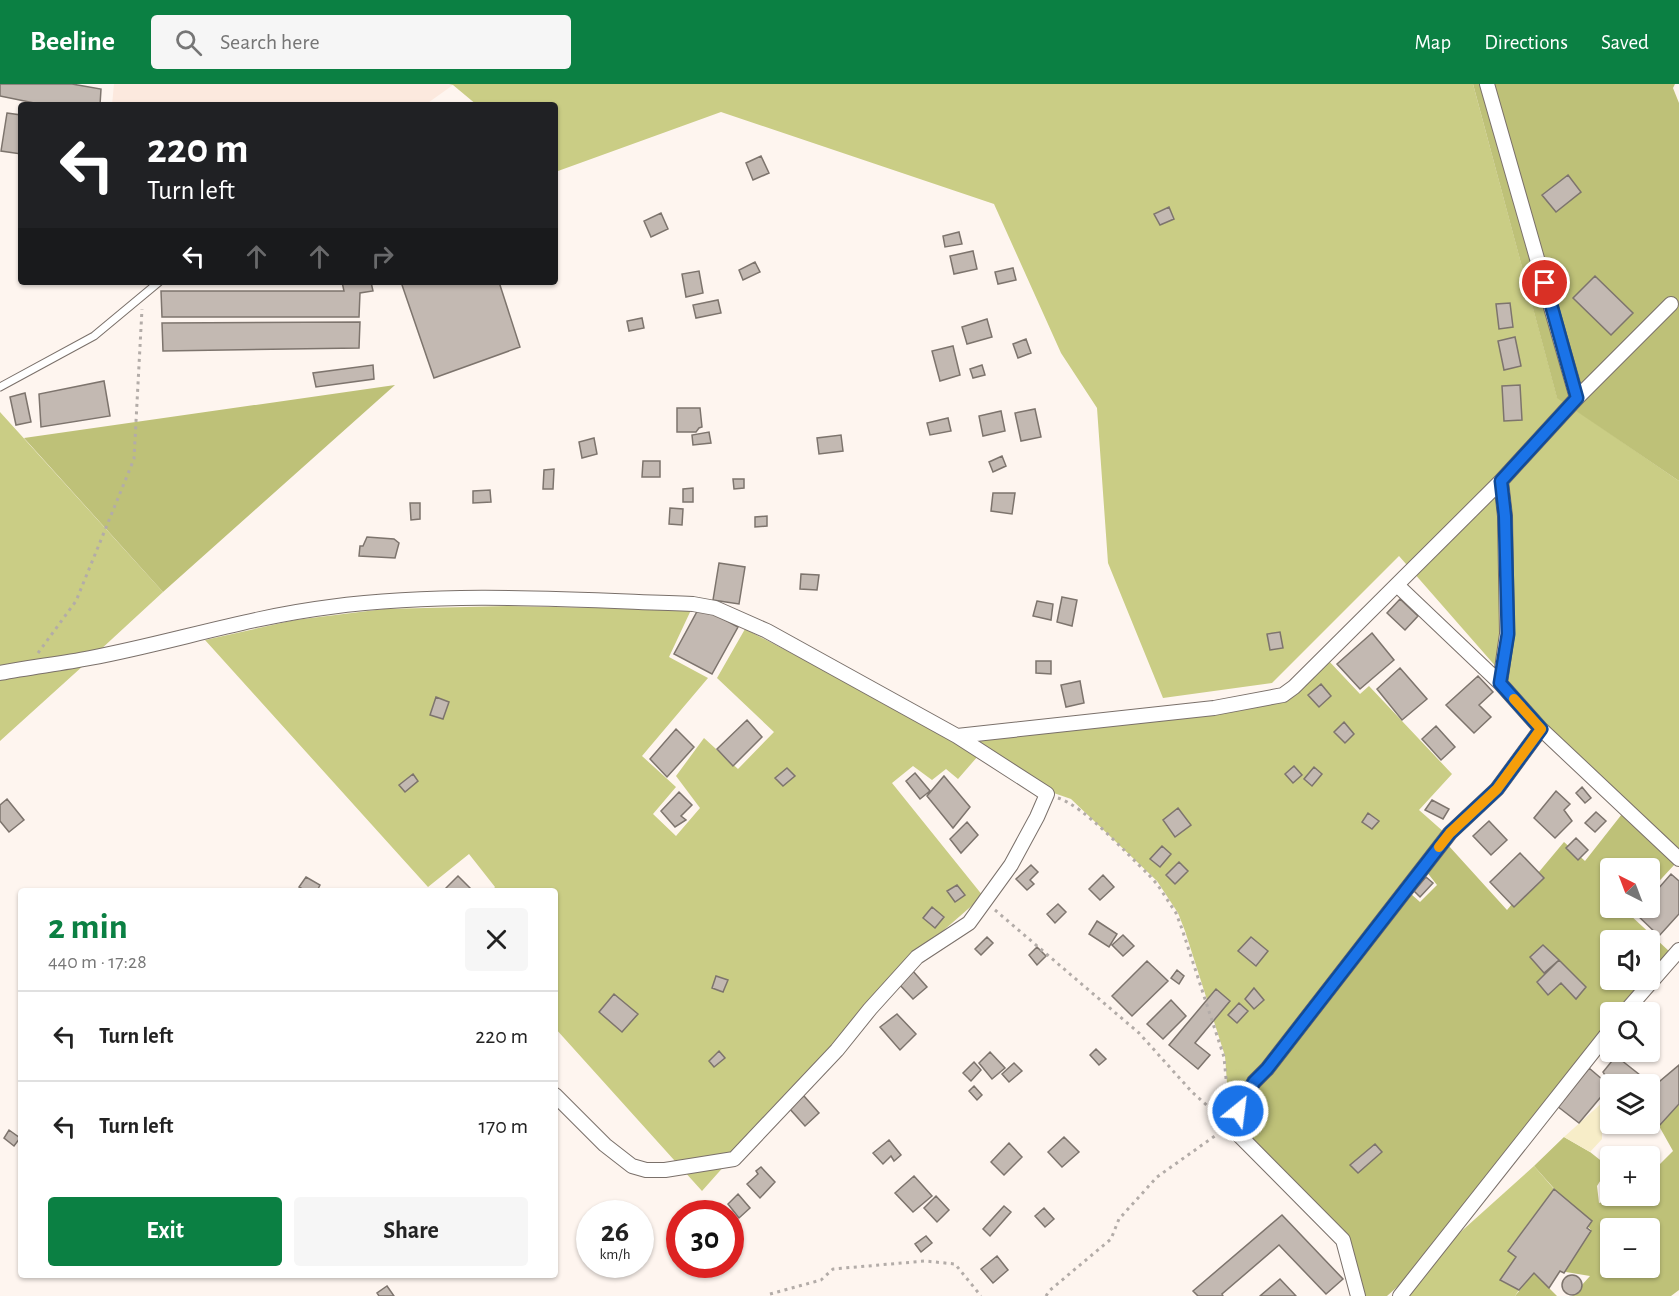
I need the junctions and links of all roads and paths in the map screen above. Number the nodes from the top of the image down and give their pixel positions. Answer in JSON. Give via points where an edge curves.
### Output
{"nodes":[{"id":1,"x":1487,"y":84,"type":"edge"},
{"id":2,"x":155,"y":285,"type":"edge"},
{"id":3,"x":142,"y":296,"type":"junction"},
{"id":4,"x":1671,"y":304,"type":"dead end"},
{"id":5,"x":0,"y":387,"type":"edge"},
{"id":6,"x":1577,"y":398,"type":"junction"},
{"id":7,"x":1501,"y":481,"type":"junction"},
{"id":8,"x":1397,"y":585,"type":"junction"},
{"id":9,"x":27,"y":668,"type":"junction"},
{"id":10,"x":0,"y":673,"type":"edge"},
{"id":11,"x":1500,"y":683,"type":"junction"},
{"id":12,"x":1541,"y":729,"type":"junction"},
{"id":13,"x":957,"y":736,"type":"junction"},
{"id":14,"x":1047,"y":794,"type":"junction"},
{"id":15,"x":1679,"y":859,"type":"edge"},
{"id":16,"x":986,"y":902,"type":"junction"},
{"id":17,"x":1679,"y":950,"type":"edge"},
{"id":18,"x":1634,"y":1002,"type":"edge"},
{"id":19,"x":1600,"y":1043,"type":"edge"},
{"id":20,"x":558,"y":1098,"type":"edge"},
{"id":21,"x":1228,"y":1102,"type":"dead end"},
{"id":22,"x":1230,"y":1126,"type":"junction"},
{"id":23,"x":770,"y":1294,"type":"dead end"},
{"id":24,"x":981,"y":1296,"type":"edge"},
{"id":25,"x":1046,"y":1296,"type":"edge"},
{"id":26,"x":1358,"y":1296,"type":"edge"},
{"id":27,"x":1400,"y":1296,"type":"edge"}],
"edges":[{"from":1,"to":6,"type":"street"},
{"from":2,"to":3,"type":"lane"},
{"from":3,"to":5,"type":"lane","via":[[93,336]]},
{"from":3,"to":9,"type":"path","via":[[134,459],[76,601]]},
{"from":4,"to":6,"type":"street"},
{"from":6,"to":7,"type":"street"},
{"from":7,"to":8,"type":"street"},
{"from":7,"to":11,"type":"street","via":[[1508,634]]},
{"from":8,"to":11,"type":"street"},
{"from":8,"to":13,"type":"street","via":[[1283,694],[1214,708]]},
{"from":9,"to":10,"type":"street"},
{"from":9,"to":13,"type":"street","via":[[90,658],[282,615],[381,602],[516,599],[693,604],[715,608],[767,631]]},
{"from":11,"to":12,"type":"street"},
{"from":12,"to":15,"type":"street"},
{"from":12,"to":22,"type":"street","via":[[1497,789],[1450,833],[1254,1082]]},
{"from":13,"to":14,"type":"street"},
{"from":14,"to":16,"type":"street","via":[[1011,865]]},
{"from":14,"to":21,"type":"path","via":[[1069,801],[1084,814],[1148,874],[1176,913],[1224,1057]]},
{"from":16,"to":20,"type":"street","via":[[969,923],[917,957],[837,1050],[734,1159],[665,1170],[632,1166]]},
{"from":16,"to":22,"type":"path","via":[[1139,1033],[1192,1092]]},
{"from":17,"to":18,"type":"street"},
{"from":19,"to":27,"type":"street"},
{"from":22,"to":25,"type":"path","via":[[1156,1177],[1119,1220],[1112,1239]]},
{"from":22,"to":26,"type":"street","via":[[1342,1240]]},
{"from":23,"to":24,"type":"path","via":[[821,1280],[833,1269],[925,1261],[955,1264]]}]}
